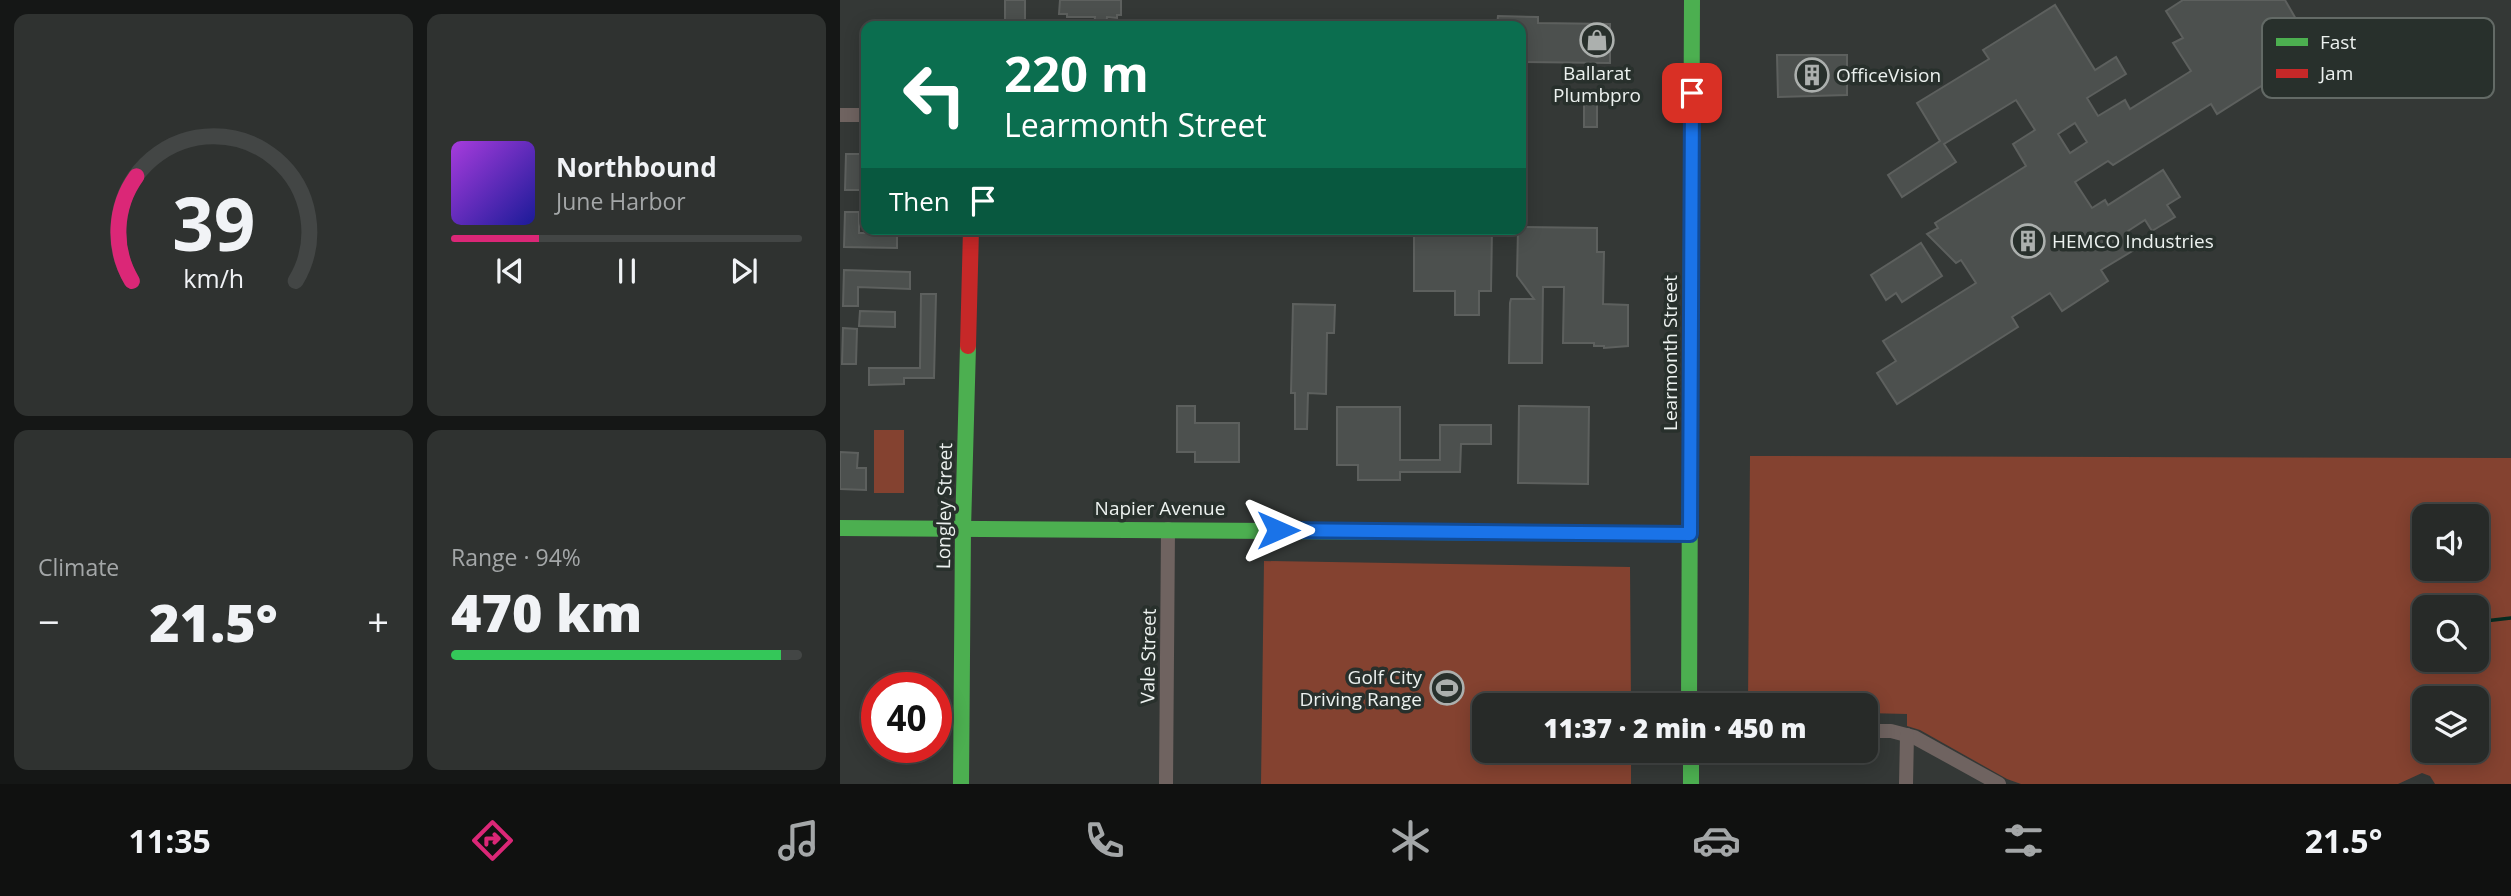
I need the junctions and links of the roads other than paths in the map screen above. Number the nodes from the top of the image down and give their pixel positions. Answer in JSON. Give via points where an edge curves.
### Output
{"nodes":[{"id":1,"x":1692,"y":0,"type":"edge"},
{"id":2,"x":840,"y":115,"type":"edge"},
{"id":3,"x":861,"y":115,"type":"edge"},
{"id":4,"x":971,"y":235,"type":"edge"},
{"id":5,"x":840,"y":528,"type":"edge"},
{"id":6,"x":963,"y":529,"type":"junction"},
{"id":7,"x":1168,"y":529,"type":"junction"},
{"id":8,"x":1690,"y":534,"type":"junction"},
{"id":9,"x":1689,"y":693,"type":"edge"},
{"id":10,"x":1878,"y":732,"type":"edge"},
{"id":11,"x":1907,"y":734,"type":"junction"},
{"id":12,"x":1691,"y":763,"type":"edge"},
{"id":13,"x":961,"y":784,"type":"edge"},
{"id":14,"x":1166,"y":784,"type":"edge"},
{"id":15,"x":1691,"y":784,"type":"edge"},
{"id":16,"x":1906,"y":784,"type":"edge"},
{"id":17,"x":1999,"y":784,"type":"edge"}],
"edges":[{"from":1,"to":8,"type":"street","name":"Learmonth Street"},
{"from":2,"to":3,"type":"street"},
{"from":4,"to":6,"type":"street","name":"Longley Street"},
{"from":5,"to":6,"type":"street","name":"Napier Avenue"},
{"from":6,"to":7,"type":"street","name":"Napier Avenue"},
{"from":6,"to":13,"type":"street","name":"Longley Street"},
{"from":7,"to":8,"type":"street","name":"Napier Avenue"},
{"from":7,"to":14,"type":"street","name":"Vale Street"},
{"from":8,"to":9,"type":"street","name":"Learmonth Street"},
{"from":10,"to":11,"type":"street"},
{"from":11,"to":16,"type":"street"},
{"from":11,"to":17,"type":"street"},
{"from":12,"to":15,"type":"street"}]}
